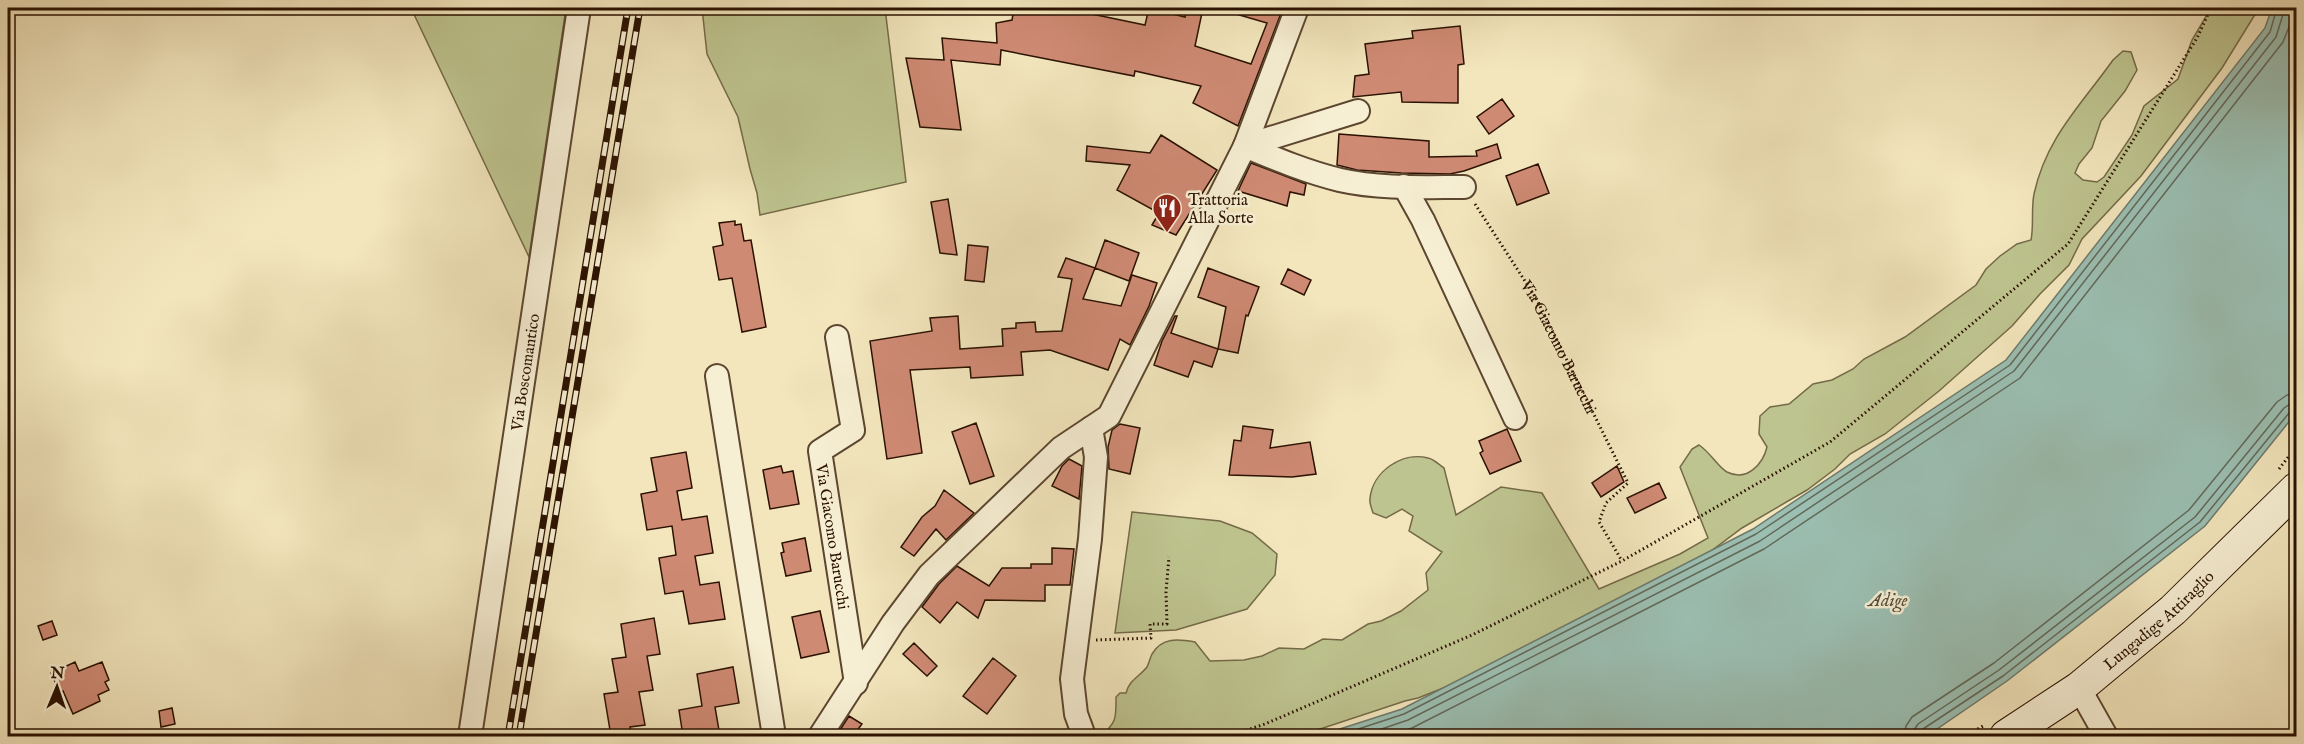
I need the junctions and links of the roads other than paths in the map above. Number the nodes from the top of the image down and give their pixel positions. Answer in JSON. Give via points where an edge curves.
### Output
{"nodes":[{"id":1,"x":579,"y":8,"type":"edge"},
{"id":2,"x":1297,"y":8,"type":"edge"},
{"id":3,"x":1358,"y":111,"type":"dead end"},
{"id":4,"x":1245,"y":146,"type":"junction"},
{"id":5,"x":1404,"y":186,"type":"junction"},
{"id":6,"x":1464,"y":187,"type":"road end"},
{"id":7,"x":837,"y":337,"type":"dead end"},
{"id":8,"x":717,"y":376,"type":"dead end"},
{"id":9,"x":1515,"y":418,"type":"dead end"},
{"id":10,"x":1091,"y":428,"type":"junction"},
{"id":11,"x":2287,"y":480,"type":"edge"},
{"id":12,"x":856,"y":683,"type":"junction"},
{"id":13,"x":2079,"y":688,"type":"junction"},
{"id":14,"x":1998,"y":729,"type":"edge"},
{"id":15,"x":470,"y":736,"type":"edge"},
{"id":16,"x":774,"y":736,"type":"edge"},
{"id":17,"x":820,"y":736,"type":"edge"},
{"id":18,"x":1084,"y":736,"type":"edge"},
{"id":19,"x":2106,"y":736,"type":"edge"}],
"edges":[{"from":1,"to":15,"type":"street","name":"Via Boscomantico"},
{"from":2,"to":4,"type":"street"},
{"from":3,"to":4,"type":"street"},
{"from":4,"to":5,"type":"street","via":[[1342,180]]},
{"from":4,"to":10,"type":"street","via":[[1110,416]]},
{"from":5,"to":6,"type":"street"},
{"from":5,"to":9,"type":"street"},
{"from":7,"to":12,"type":"street","name":"Via Giacomo Barucchi","via":[[853,430],[820,451]]},
{"from":8,"to":16,"type":"street"},
{"from":10,"to":12,"type":"street","via":[[1061,448],[929,575]]},
{"from":10,"to":18,"type":"street","via":[[1096,457],[1090,539],[1072,679],[1076,714]]},
{"from":11,"to":13,"type":"street","name":"Lungadige Attiraglio","via":[[2173,610]]},
{"from":12,"to":17,"type":"street"},
{"from":13,"to":14,"type":"street","name":"Lungadige Attiraglio"},
{"from":13,"to":19,"type":"street"}]}
